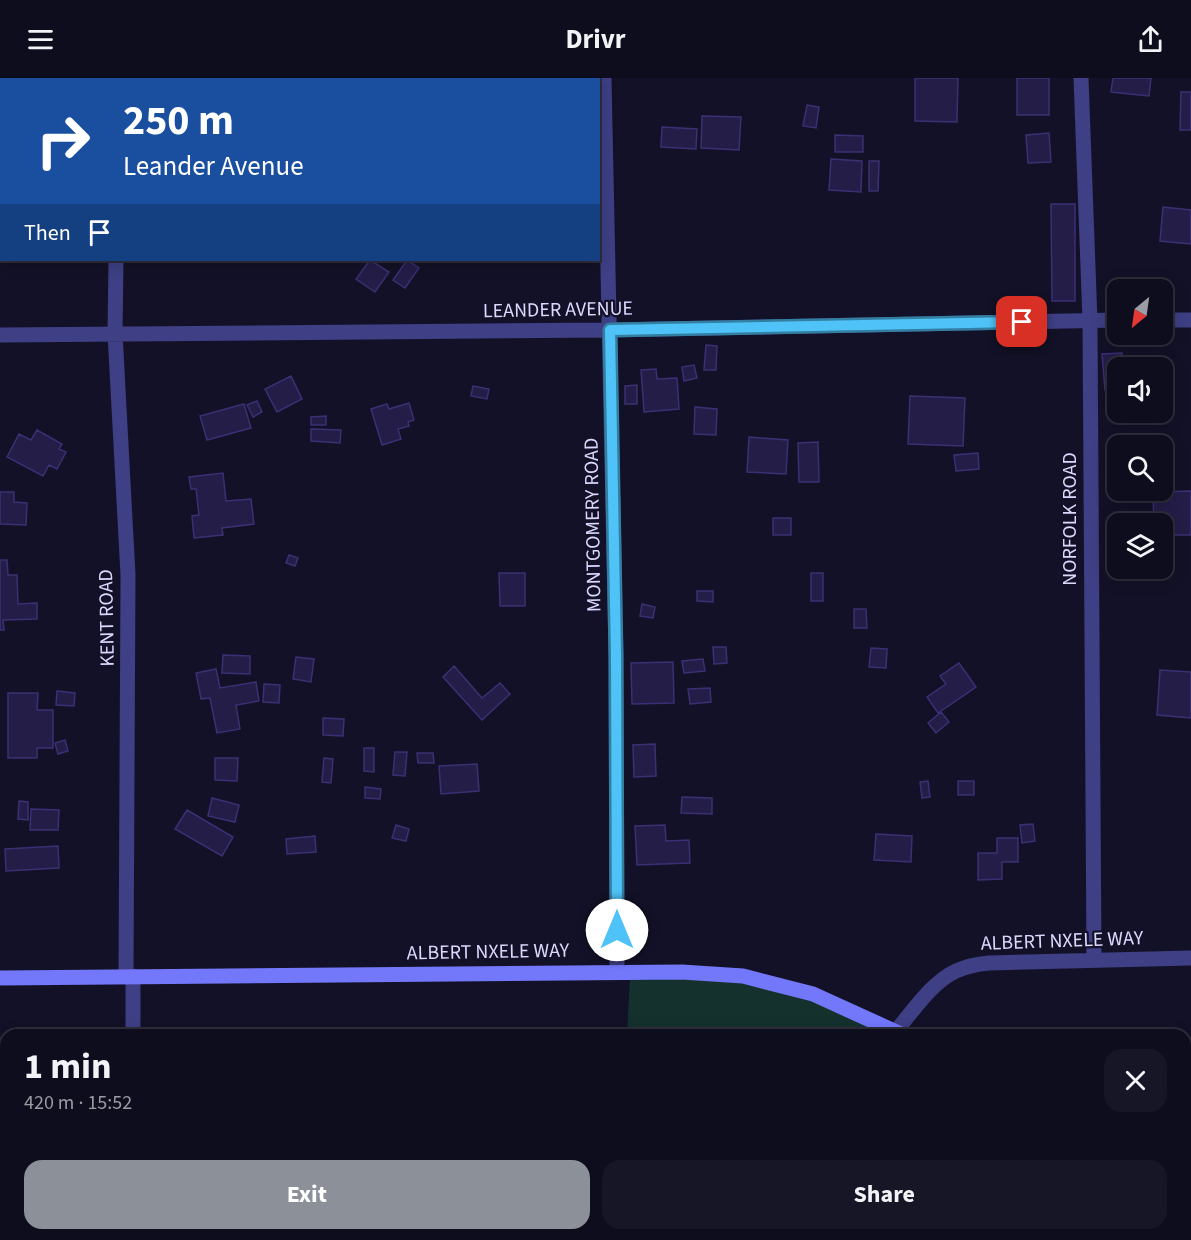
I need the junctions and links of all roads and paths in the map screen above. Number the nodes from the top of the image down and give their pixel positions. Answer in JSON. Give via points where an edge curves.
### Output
{"nodes":[{"id":1,"x":604,"y":78,"type":"edge"},
{"id":2,"x":1081,"y":78,"type":"edge"},
{"id":3,"x":116,"y":261,"type":"edge"},
{"id":4,"x":1107,"y":320,"type":"edge"},
{"id":5,"x":1173,"y":320,"type":"edge"},
{"id":6,"x":1191,"y":320,"type":"edge"},
{"id":7,"x":1090,"y":321,"type":"junction"},
{"id":8,"x":610,"y":330,"type":"junction"},
{"id":9,"x":115,"y":333,"type":"junction"},
{"id":10,"x":0,"y":336,"type":"edge"},
{"id":11,"x":1191,"y":958,"type":"edge"},
{"id":12,"x":1094,"y":959,"type":"junction"},
{"id":13,"x":617,"y":972,"type":"junction"},
{"id":14,"x":129,"y":976,"type":"junction"},
{"id":15,"x":0,"y":978,"type":"edge"},
{"id":16,"x":133,"y":1029,"type":"edge"},
{"id":17,"x":890,"y":1029,"type":"edge"},
{"id":18,"x":902,"y":1029,"type":"edge"}],
"edges":[{"from":1,"to":8,"type":"street","name":"MONTGOMERY ROAD"},
{"from":2,"to":7,"type":"street","name":"NORFOLK ROAD"},
{"from":3,"to":9,"type":"street","name":"KENT ROAD"},
{"from":4,"to":7,"type":"street","name":"LEANDER AVENUE"},
{"from":5,"to":6,"type":"street"},
{"from":7,"to":8,"type":"street","name":"LEANDER AVENUE"},
{"from":7,"to":12,"type":"street","name":"NORFOLK ROAD"},
{"from":8,"to":9,"type":"street","name":"LEANDER AVENUE"},
{"from":8,"to":13,"type":"street","name":"MONTGOMERY ROAD"},
{"from":9,"to":10,"type":"street","name":"LEANDER AVENUE"},
{"from":9,"to":14,"type":"street","name":"KENT ROAD","via":[[128,575]]},
{"from":11,"to":12,"type":"street","name":"ALBERT NXELE WAY"},
{"from":12,"to":18,"type":"street","name":"ALBERT NXELE WAY","via":[[989,963],[954,971],[922,1000]]},
{"from":13,"to":14,"type":"main road","name":"ALBERT NXELE WAY"},
{"from":13,"to":17,"type":"main road","name":"ALBERT NXELE WAY","via":[[743,976],[813,994]]},
{"from":14,"to":15,"type":"main road","name":"ALBERT NXELE WAY"},
{"from":14,"to":16,"type":"street","name":"KENT ROAD"}]}
